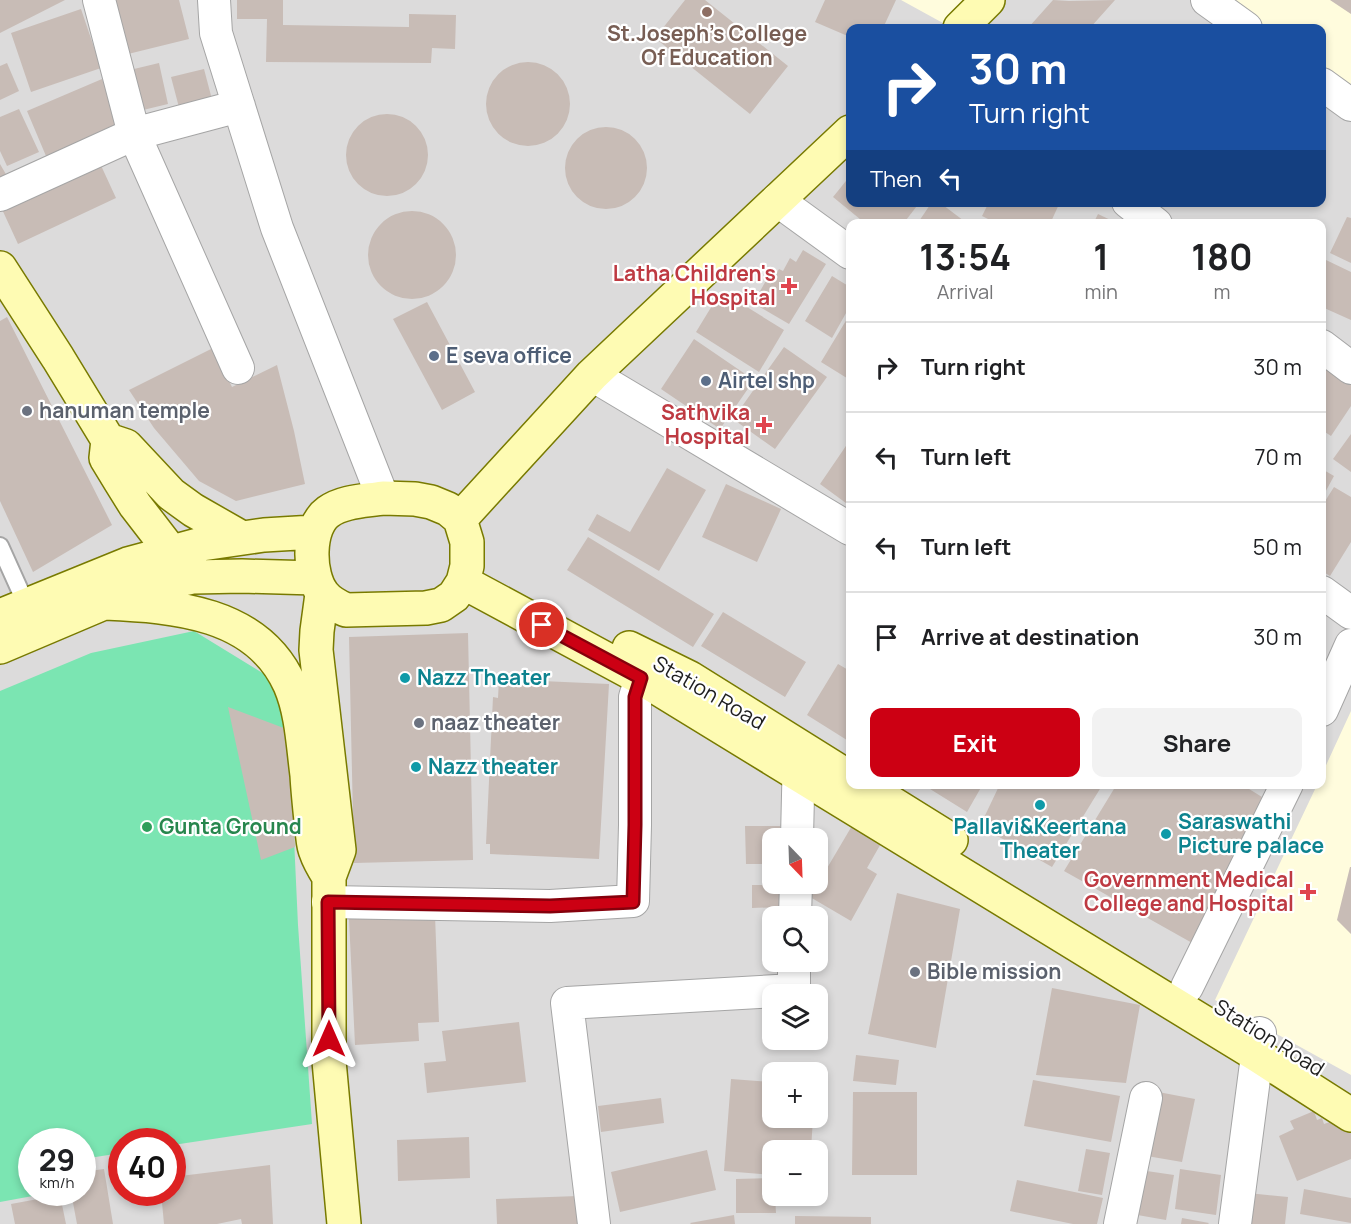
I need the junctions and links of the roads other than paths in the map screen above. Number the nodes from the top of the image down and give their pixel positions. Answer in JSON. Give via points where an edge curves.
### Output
{"nodes":[{"id":1,"x":99,"y":0,"type":"edge"},
{"id":2,"x":214,"y":0,"type":"edge"},
{"id":3,"x":988,"y":0,"type":"edge"},
{"id":4,"x":1207,"y":0,"type":"edge"},
{"id":5,"x":964,"y":24,"type":"edge"},
{"id":6,"x":1240,"y":24,"type":"edge"},
{"id":7,"x":1326,"y":87,"type":"edge"},
{"id":8,"x":1351,"y":105,"type":"edge"},
{"id":9,"x":239,"y":106,"type":"junction"},
{"id":10,"x":134,"y":134,"type":"junction"},
{"id":11,"x":846,"y":136,"type":"edge"},
{"id":12,"x":0,"y":195,"type":"edge"},
{"id":13,"x":777,"y":200,"type":"junction"},
{"id":14,"x":1134,"y":207,"type":"edge"},
{"id":15,"x":1150,"y":219,"type":"edge"},
{"id":16,"x":846,"y":250,"type":"edge"},
{"id":17,"x":0,"y":268,"type":"edge"},
{"id":18,"x":1326,"y":349,"type":"edge"},
{"id":19,"x":238,"y":368,"type":"dead end"},
{"id":20,"x":1351,"y":368,"type":"edge"},
{"id":21,"x":592,"y":375,"type":"junction"},
{"id":22,"x":108,"y":440,"type":"junction"},
{"id":23,"x":383,"y":498,"type":"junction"},
{"id":24,"x":460,"y":519,"type":"junction"},
{"id":25,"x":846,"y":527,"type":"edge"},
{"id":26,"x":314,"y":532,"type":"junction"},
{"id":27,"x":242,"y":538,"type":"junction"},
{"id":28,"x":0,"y":546,"type":"edge"},
{"id":29,"x":172,"y":553,"type":"junction"},
{"id":30,"x":465,"y":574,"type":"junction"},
{"id":31,"x":193,"y":577,"type":"junction"},
{"id":32,"x":319,"y":586,"type":"junction"},
{"id":33,"x":1326,"y":595,"type":"edge"},
{"id":34,"x":105,"y":603,"type":"junction"},
{"id":35,"x":13,"y":611,"type":"edge"},
{"id":36,"x":1351,"y":613,"type":"edge"},
{"id":37,"x":1351,"y":645,"type":"edge"},
{"id":38,"x":0,"y":646,"type":"edge"},
{"id":39,"x":651,"y":671,"type":"junction"},
{"id":40,"x":1326,"y":701,"type":"edge"},
{"id":41,"x":799,"y":760,"type":"junction"},
{"id":42,"x":846,"y":777,"type":"edge"},
{"id":43,"x":869,"y":789,"type":"edge"},
{"id":44,"x":1283,"y":789,"type":"edge"},
{"id":45,"x":797,"y":828,"type":"edge"},
{"id":46,"x":328,"y":890,"type":"junction"},
{"id":47,"x":794,"y":972,"type":"edge"},
{"id":48,"x":1187,"y":987,"type":"junction"},
{"id":49,"x":1259,"y":1044,"type":"junction"},
{"id":50,"x":1351,"y":1089,"type":"edge"},
{"id":51,"x":1146,"y":1098,"type":"dead end"},
{"id":52,"x":1351,"y":1115,"type":"edge"},
{"id":53,"x":344,"y":1224,"type":"edge"},
{"id":54,"x":594,"y":1224,"type":"edge"},
{"id":55,"x":1120,"y":1224,"type":"edge"},
{"id":56,"x":1235,"y":1224,"type":"edge"}],
"edges":[{"from":1,"to":10,"type":"street"},
{"from":2,"to":9,"type":"street","via":[[216,33]]},
{"from":3,"to":5,"type":"street"},
{"from":4,"to":6,"type":"street"},
{"from":7,"to":8,"type":"street"},
{"from":9,"to":10,"type":"street"},
{"from":9,"to":23,"type":"street","via":[[277,228]]},
{"from":10,"to":12,"type":"street"},
{"from":10,"to":19,"type":"street"},
{"from":11,"to":13,"type":"street"},
{"from":13,"to":16,"type":"street"},
{"from":13,"to":21,"type":"street"},
{"from":14,"to":15,"type":"street"},
{"from":17,"to":22,"type":"street"},
{"from":18,"to":20,"type":"street"},
{"from":21,"to":24,"type":"street"},
{"from":21,"to":25,"type":"street"},
{"from":22,"to":27,"type":"street","via":[[126,446],[186,505]]},
{"from":22,"to":29,"type":"street","via":[[106,458]]},
{"from":23,"to":24,"type":"street","via":[[431,502],[448,508]]},
{"from":23,"to":26,"type":"street","via":[[345,504],[328,512]]},
{"from":24,"to":30,"type":"street","via":[[467,542]]},
{"from":26,"to":27,"type":"street"},
{"from":26,"to":32,"type":"street","via":[[312,555]]},
{"from":27,"to":29,"type":"street"},
{"from":28,"to":35,"type":"lane"},
{"from":29,"to":31,"type":"street"},
{"from":29,"to":35,"type":"street","via":[[128,564]]},
{"from":30,"to":32,"type":"street","via":[[454,596],[441,605],[426,608],[346,610],[334,605]]},
{"from":30,"to":39,"type":"street","name":"Station Road"},
{"from":31,"to":32,"type":"street","via":[[243,576]]},
{"from":31,"to":34,"type":"street","via":[[132,591]]},
{"from":32,"to":46,"type":"street","via":[[316,650],[339,850]]},
{"from":33,"to":36,"type":"street"},
{"from":34,"to":38,"type":"street"},
{"from":34,"to":46,"type":"street","via":[[146,605],[211,616],[238,628],[279,664],[297,706],[315,851]]},
{"from":37,"to":40,"type":"street"},
{"from":39,"to":41,"type":"street","name":"Station Road","via":[[690,678]]},
{"from":39,"to":46,"type":"street","via":[[635,697],[633,902],[550,906]]},
{"from":41,"to":42,"type":"street","name":"Station Road"},
{"from":41,"to":45,"type":"street"},
{"from":41,"to":49,"type":"street"},
{"from":43,"to":48,"type":"street","name":"Station Road"},
{"from":44,"to":48,"type":"street"},
{"from":46,"to":53,"type":"street","via":[[330,1061]]},
{"from":47,"to":54,"type":"street","via":[[794,990],[567,1003]]},
{"from":48,"to":49,"type":"street","name":"Station Road"},
{"from":49,"to":50,"type":"street","name":"Station Road"},
{"from":49,"to":52,"type":"street"},
{"from":49,"to":56,"type":"street"},
{"from":51,"to":55,"type":"street"}]}
